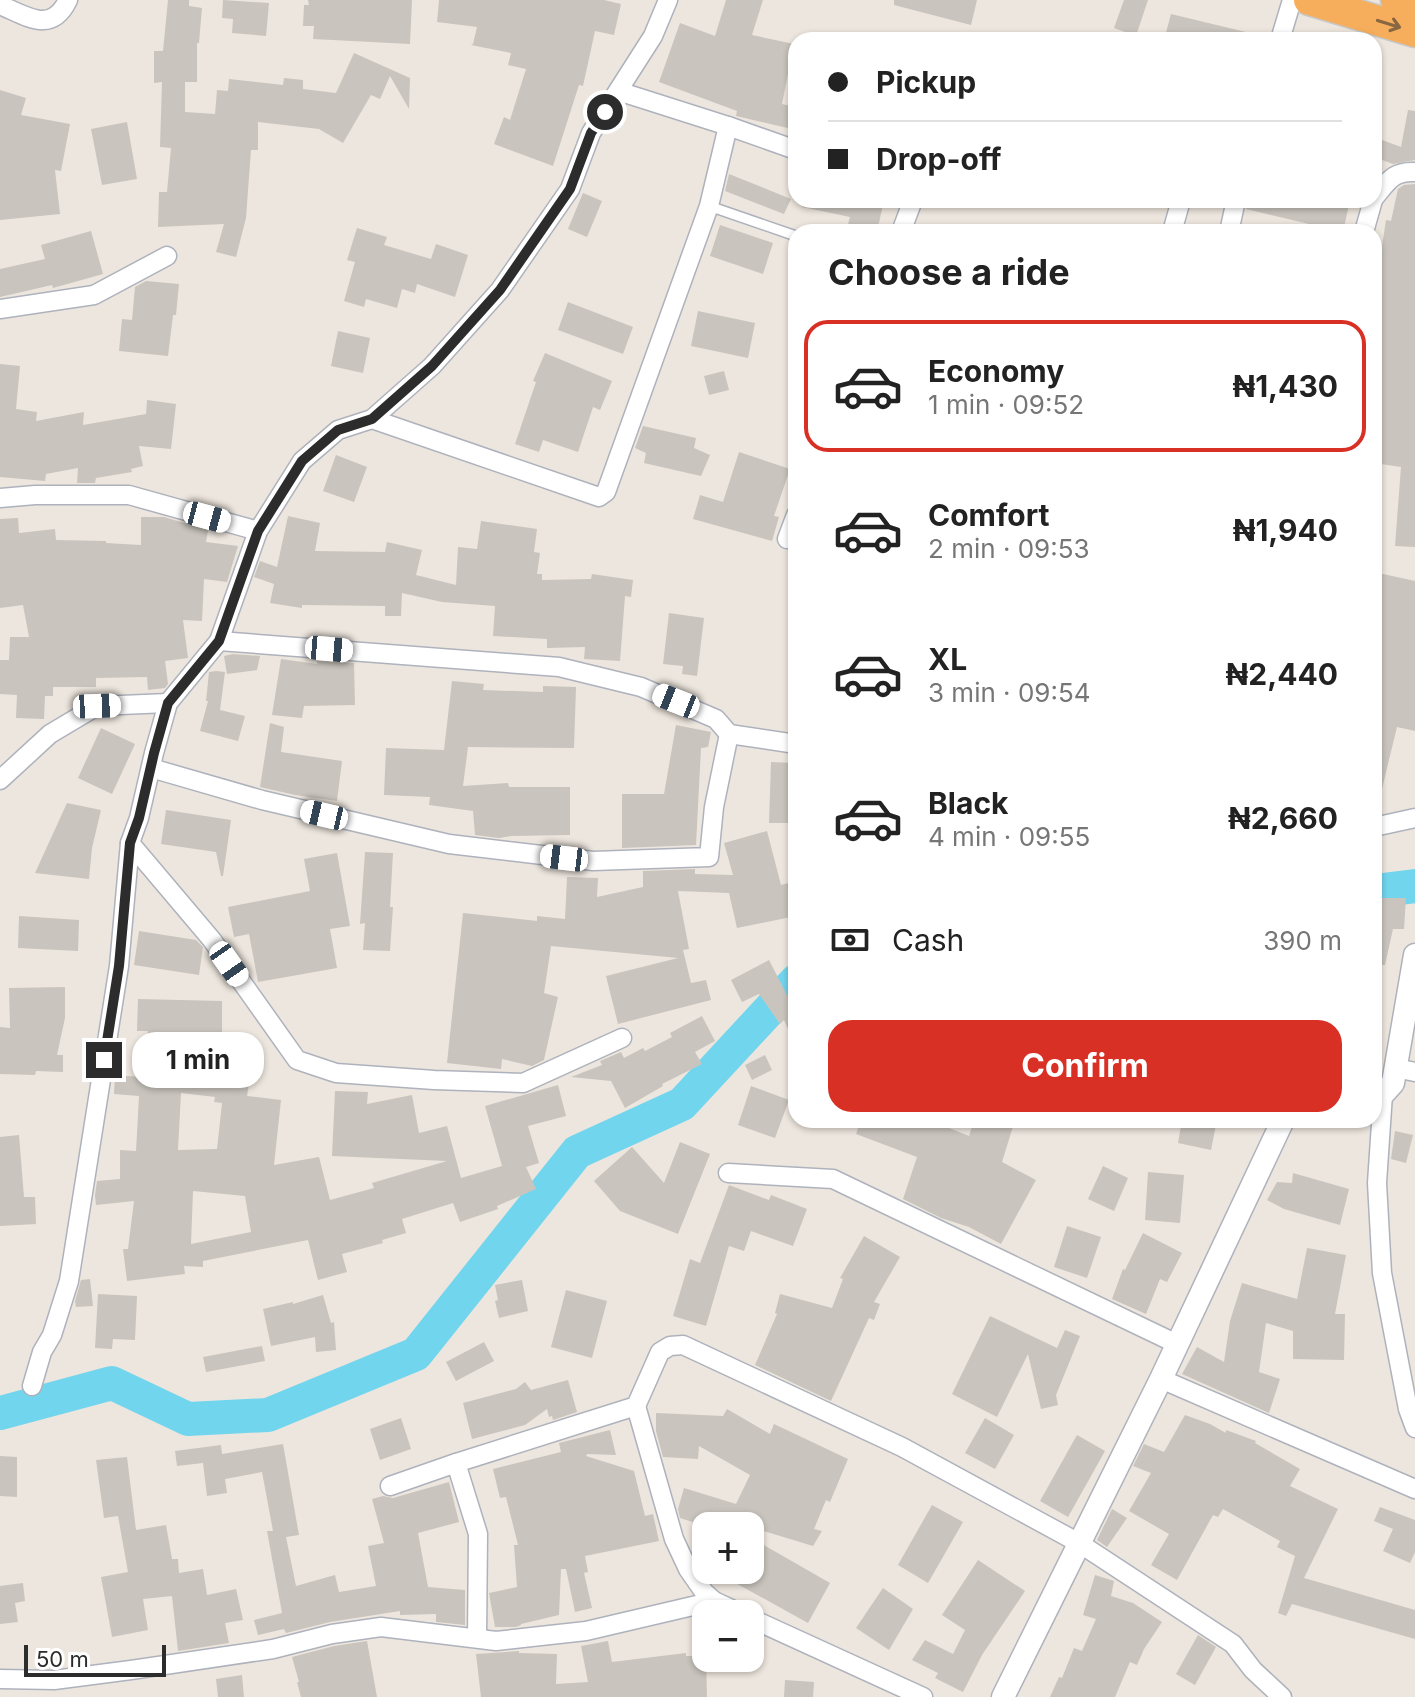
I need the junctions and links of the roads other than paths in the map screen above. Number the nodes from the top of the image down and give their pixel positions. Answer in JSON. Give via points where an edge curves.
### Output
{"nodes":[{"id":1,"x":68,"y":0,"type":"edge"},
{"id":2,"x":668,"y":0,"type":"edge"},
{"id":3,"x":1292,"y":0,"type":"edge"},
{"id":4,"x":1309,"y":0,"type":"edge"},
{"id":5,"x":1396,"y":0,"type":"edge"},
{"id":6,"x":0,"y":5,"type":"edge"},
{"id":7,"x":1415,"y":6,"type":"edge"},
{"id":8,"x":1282,"y":32,"type":"edge"},
{"id":9,"x":1415,"y":32,"type":"edge"},
{"id":10,"x":618,"y":91,"type":"junction"},
{"id":11,"x":728,"y":126,"type":"junction"},
{"id":12,"x":788,"y":147,"type":"edge"},
{"id":13,"x":1415,"y":172,"type":"edge"},
{"id":14,"x":1382,"y":189,"type":"edge"},
{"id":15,"x":709,"y":206,"type":"junction"},
{"id":16,"x":788,"y":233,"type":"edge"},
{"id":17,"x":167,"y":256,"type":"dead end"},
{"id":18,"x":0,"y":309,"type":"edge"},
{"id":19,"x":372,"y":419,"type":"junction"},
{"id":20,"x":0,"y":498,"type":"edge"},
{"id":21,"x":258,"y":531,"type":"junction"},
{"id":22,"x":219,"y":641,"type":"junction"},
{"id":23,"x":168,"y":703,"type":"junction"},
{"id":24,"x":729,"y":734,"type":"junction"},
{"id":25,"x":788,"y":743,"type":"edge"},
{"id":26,"x":151,"y":768,"type":"junction"},
{"id":27,"x":0,"y":780,"type":"edge"},
{"id":28,"x":1415,"y":818,"type":"edge"},
{"id":29,"x":1382,"y":825,"type":"edge"},
{"id":30,"x":130,"y":843,"type":"junction"},
{"id":31,"x":1415,"y":955,"type":"edge"},
{"id":32,"x":622,"y":1038,"type":"dead end"},
{"id":33,"x":1405,"y":1070,"type":"edge"},
{"id":34,"x":1382,"y":1093,"type":"edge"},
{"id":35,"x":1279,"y":1128,"type":"edge"},
{"id":36,"x":1378,"y":1128,"type":"edge"},
{"id":37,"x":728,"y":1173,"type":"dead end"},
{"id":38,"x":1177,"y":1344,"type":"junction"},
{"id":39,"x":1407,"y":1361,"type":"edge"},
{"id":40,"x":1161,"y":1379,"type":"junction"},
{"id":41,"x":32,"y":1386,"type":"dead end"},
{"id":42,"x":636,"y":1406,"type":"junction"},
{"id":43,"x":1415,"y":1428,"type":"edge"},
{"id":44,"x":456,"y":1463,"type":"junction"},
{"id":45,"x":390,"y":1486,"type":"dead end"},
{"id":46,"x":1415,"y":1489,"type":"edge"},
{"id":47,"x":1079,"y":1543,"type":"junction"},
{"id":48,"x":705,"y":1599,"type":"joint"},
{"id":49,"x":764,"y":1624,"type":"edge"},
{"id":50,"x":477,"y":1638,"type":"junction"},
{"id":51,"x":0,"y":1679,"type":"edge"},
{"id":52,"x":55,"y":1688,"type":"edge"},
{"id":53,"x":923,"y":1697,"type":"edge"},
{"id":54,"x":1003,"y":1697,"type":"edge"},
{"id":55,"x":1282,"y":1697,"type":"edge"}],
"edges":[{"from":1,"to":6,"type":"street","via":[[54,19],[41,21]]},
{"from":2,"to":10,"type":"street","via":[[653,36]]},
{"from":3,"to":8,"type":"street"},
{"from":4,"to":9,"type":"highway","one_way":true},
{"from":5,"to":7,"type":"highway"},
{"from":10,"to":11,"type":"street"},
{"from":10,"to":19,"type":"street","via":[[591,133],[570,189],[500,290],[432,366]]},
{"from":11,"to":12,"type":"street"},
{"from":11,"to":15,"type":"street"},
{"from":13,"to":14,"type":"street","via":[[1401,172]]},
{"from":15,"to":16,"type":"lane"},
{"from":15,"to":19,"type":"street","via":[[606,492],[599,497]]},
{"from":17,"to":18,"type":"street","via":[[94,295]]},
{"from":19,"to":21,"type":"street","via":[[338,430],[302,461]]},
{"from":20,"to":21,"type":"street","via":[[129,495]]},
{"from":21,"to":22,"type":"street"},
{"from":22,"to":23,"type":"street"},
{"from":22,"to":24,"type":"street","via":[[559,667],[641,687],[716,719]]},
{"from":23,"to":26,"type":"street"},
{"from":23,"to":27,"type":"street","via":[[97,706],[50,734]]},
{"from":24,"to":25,"type":"street"},
{"from":24,"to":26,"type":"street","via":[[709,857],[593,861],[449,844]]},
{"from":26,"to":30,"type":"street"},
{"from":28,"to":29,"type":"street"},
{"from":30,"to":32,"type":"street","via":[[212,940],[297,1060],[336,1073],[523,1083]]},
{"from":30,"to":41,"type":"street","via":[[119,966],[69,1281]]},
{"from":31,"to":33,"type":"street"},
{"from":33,"to":34,"type":"street"},
{"from":35,"to":38,"type":"street"},
{"from":36,"to":39,"type":"street","via":[[1382,1273]]},
{"from":37,"to":38,"type":"street","via":[[833,1179]]},
{"from":38,"to":40,"type":"street"},
{"from":39,"to":43,"type":"street","via":[[1408,1409]]},
{"from":40,"to":46,"type":"street"},
{"from":40,"to":47,"type":"street"},
{"from":42,"to":44,"type":"street"},
{"from":42,"to":47,"type":"street","via":[[660,1352],[683,1345],[902,1447]]},
{"from":42,"to":48,"type":"street","via":[[674,1539]]},
{"from":44,"to":45,"type":"street"},
{"from":44,"to":50,"type":"street","via":[[478,1534]]},
{"from":47,"to":54,"type":"street"},
{"from":47,"to":55,"type":"street","via":[[1233,1644]]},
{"from":48,"to":50,"type":"street","via":[[586,1631],[496,1641]]},
{"from":49,"to":53,"type":"street"},
{"from":50,"to":52,"type":"street","via":[[381,1627]]},
{"from":51,"to":52,"type":"street"}]}
